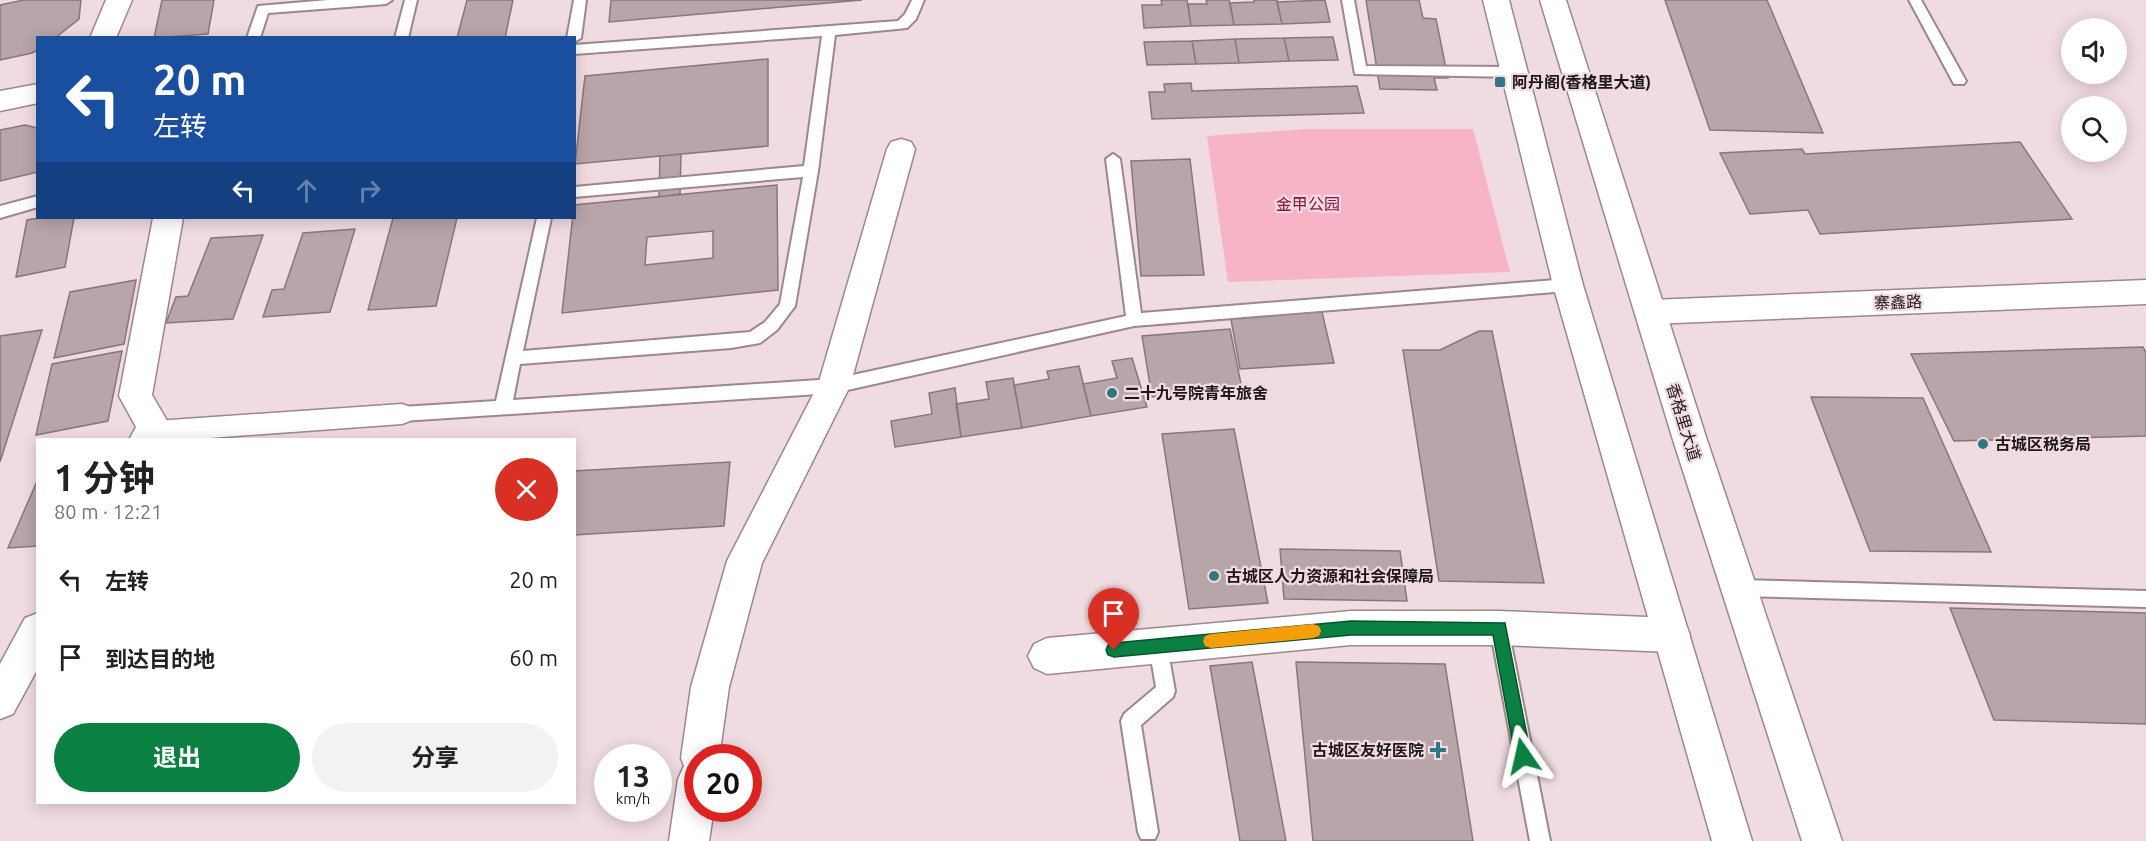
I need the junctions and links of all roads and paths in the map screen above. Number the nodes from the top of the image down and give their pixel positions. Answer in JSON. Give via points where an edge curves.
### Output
{"nodes":[{"id":1,"x":119,"y":0,"type":"edge"},
{"id":2,"x":386,"y":0,"type":"edge"},
{"id":3,"x":411,"y":0,"type":"edge"},
{"id":4,"x":580,"y":0,"type":"edge"},
{"id":5,"x":918,"y":0,"type":"edge"},
{"id":6,"x":1348,"y":0,"type":"edge"},
{"id":7,"x":1496,"y":0,"type":"edge"},
{"id":8,"x":1554,"y":0,"type":"edge"},
{"id":9,"x":1915,"y":0,"type":"edge"},
{"id":10,"x":828,"y":31,"type":"junction"},
{"id":11,"x":104,"y":36,"type":"edge"},
{"id":12,"x":254,"y":36,"type":"edge"},
{"id":13,"x":402,"y":36,"type":"edge"},
{"id":14,"x":574,"y":36,"type":"edge"},
{"id":15,"x":576,"y":50,"type":"edge"},
{"id":16,"x":1515,"y":72,"type":"junction"},
{"id":17,"x":1959,"y":81,"type":"dead end"},
{"id":18,"x":36,"y":93,"type":"edge"},
{"id":19,"x":0,"y":101,"type":"edge"},
{"id":20,"x":901,"y":149,"type":"dead end"},
{"id":21,"x":1113,"y":159,"type":"dead end"},
{"id":22,"x":811,"y":171,"type":"junction"},
{"id":23,"x":576,"y":192,"type":"edge"},
{"id":24,"x":36,"y":202,"type":"edge"},
{"id":25,"x":0,"y":212,"type":"edge"},
{"id":26,"x":168,"y":219,"type":"edge"},
{"id":27,"x":544,"y":219,"type":"edge"},
{"id":28,"x":1568,"y":285,"type":"junction"},
{"id":29,"x":2146,"y":292,"type":"edge"},
{"id":30,"x":1651,"y":312,"type":"junction"},
{"id":31,"x":1134,"y":320,"type":"junction"},
{"id":32,"x":514,"y":358,"type":"junction"},
{"id":33,"x":834,"y":386,"type":"junction"},
{"id":34,"x":503,"y":407,"type":"junction"},
{"id":35,"x":402,"y":414,"type":"joint"},
{"id":36,"x":150,"y":435,"type":"edge"},
{"id":37,"x":1739,"y":588,"type":"junction"},
{"id":38,"x":2146,"y":599,"type":"edge"},
{"id":39,"x":1499,"y":628,"type":"junction"},
{"id":40,"x":36,"y":634,"type":"edge"},
{"id":41,"x":1672,"y":635,"type":"junction"},
{"id":42,"x":1158,"y":646,"type":"junction"},
{"id":43,"x":1047,"y":656,"type":"dead end"},
{"id":44,"x":0,"y":701,"type":"edge"},
{"id":45,"x":702,"y":744,"type":"edge"},
{"id":46,"x":692,"y":822,"type":"edge"},
{"id":47,"x":1148,"y":832,"type":"dead end"},
{"id":48,"x":689,"y":841,"type":"edge"},
{"id":49,"x":1540,"y":841,"type":"edge"},
{"id":50,"x":1732,"y":841,"type":"edge"},
{"id":51,"x":1822,"y":841,"type":"edge"}],
"edges":[{"from":1,"to":11,"type":"street"},
{"from":2,"to":12,"type":"lane","via":[[263,9]]},
{"from":3,"to":13,"type":"lane"},
{"from":4,"to":14,"type":"lane"},
{"from":5,"to":10,"type":"lane","via":[[902,25]]},
{"from":6,"to":16,"type":"lane","via":[[1360,71]]},
{"from":7,"to":16,"type":"street"},
{"from":8,"to":30,"type":"street","name":"香格里大道"},
{"from":9,"to":17,"type":"lane"},
{"from":10,"to":15,"type":"lane"},
{"from":10,"to":22,"type":"lane"},
{"from":16,"to":28,"type":"street"},
{"from":18,"to":19,"type":"street"},
{"from":20,"to":33,"type":"street"},
{"from":21,"to":31,"type":"lane"},
{"from":22,"to":23,"type":"lane"},
{"from":22,"to":32,"type":"lane","via":[[787,306],[771,326],[754,338]]},
{"from":24,"to":25,"type":"lane"},
{"from":26,"to":36,"type":"street","via":[[135,396]]},
{"from":27,"to":32,"type":"lane"},
{"from":28,"to":31,"type":"lane"},
{"from":28,"to":41,"type":"street"},
{"from":29,"to":30,"type":"street","name":"寨鑫路"},
{"from":30,"to":37,"type":"street","name":"香格里大道"},
{"from":31,"to":33,"type":"lane"},
{"from":32,"to":34,"type":"lane"},
{"from":33,"to":34,"type":"lane"},
{"from":33,"to":45,"type":"street","via":[[745,561],[710,687]]},
{"from":34,"to":35,"type":"lane"},
{"from":35,"to":36,"type":"street"},
{"from":37,"to":38,"type":"lane"},
{"from":37,"to":51,"type":"street","name":"香格里大道"},
{"from":39,"to":41,"type":"street"},
{"from":39,"to":42,"type":"street","via":[[1351,628]]},
{"from":39,"to":49,"type":"lane"},
{"from":40,"to":44,"type":"street"},
{"from":41,"to":50,"type":"street"},
{"from":42,"to":43,"type":"street"},
{"from":42,"to":47,"type":"lane","via":[[1166,691],[1131,721]]},
{"from":46,"to":48,"type":"street"}]}
